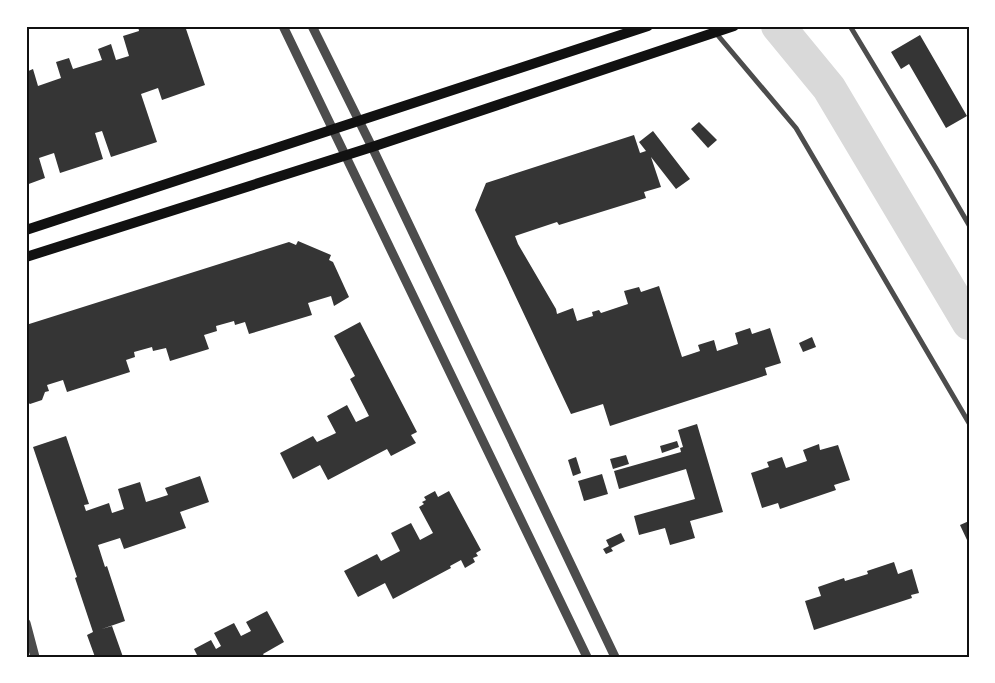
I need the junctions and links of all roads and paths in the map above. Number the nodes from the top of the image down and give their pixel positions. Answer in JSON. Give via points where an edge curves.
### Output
{"nodes":[{"id":1,"x":283,"y":26,"type":"edge"},
{"id":2,"x":312,"y":26,"type":"edge"},
{"id":3,"x":648,"y":26,"type":"edge"},
{"id":4,"x":734,"y":26,"type":"edge"},
{"id":5,"x":850,"y":26,"type":"edge"},
{"id":6,"x":712,"y":29,"type":"edge"},
{"id":7,"x":359,"y":121,"type":"junction"},
{"id":8,"x":333,"y":130,"type":"junction"},
{"id":9,"x":372,"y":147,"type":"junction"},
{"id":10,"x":346,"y":156,"type":"junction"},
{"id":11,"x":969,"y":225,"type":"edge"},
{"id":12,"x":26,"y":230,"type":"edge"},
{"id":13,"x":26,"y":257,"type":"edge"},
{"id":14,"x":969,"y":422,"type":"edge"},
{"id":15,"x":26,"y":623,"type":"edge"},
{"id":16,"x":35,"y":657,"type":"edge"},
{"id":17,"x":587,"y":657,"type":"edge"},
{"id":18,"x":615,"y":657,"type":"edge"}],
"edges":[{"from":1,"to":8,"type":"street"},
{"from":2,"to":7,"type":"street"},
{"from":3,"to":7,"type":"main road"},
{"from":4,"to":6,"type":"main road"},
{"from":5,"to":11,"type":"street"},
{"from":6,"to":9,"type":"main road"},
{"from":6,"to":14,"type":"street","via":[[796,128]]},
{"from":7,"to":8,"type":"main road"},
{"from":7,"to":9,"type":"street"},
{"from":8,"to":10,"type":"street"},
{"from":8,"to":12,"type":"main road"},
{"from":9,"to":10,"type":"main road"},
{"from":9,"to":18,"type":"street"},
{"from":10,"to":13,"type":"main road"},
{"from":10,"to":17,"type":"street"},
{"from":15,"to":16,"type":"street"}]}
